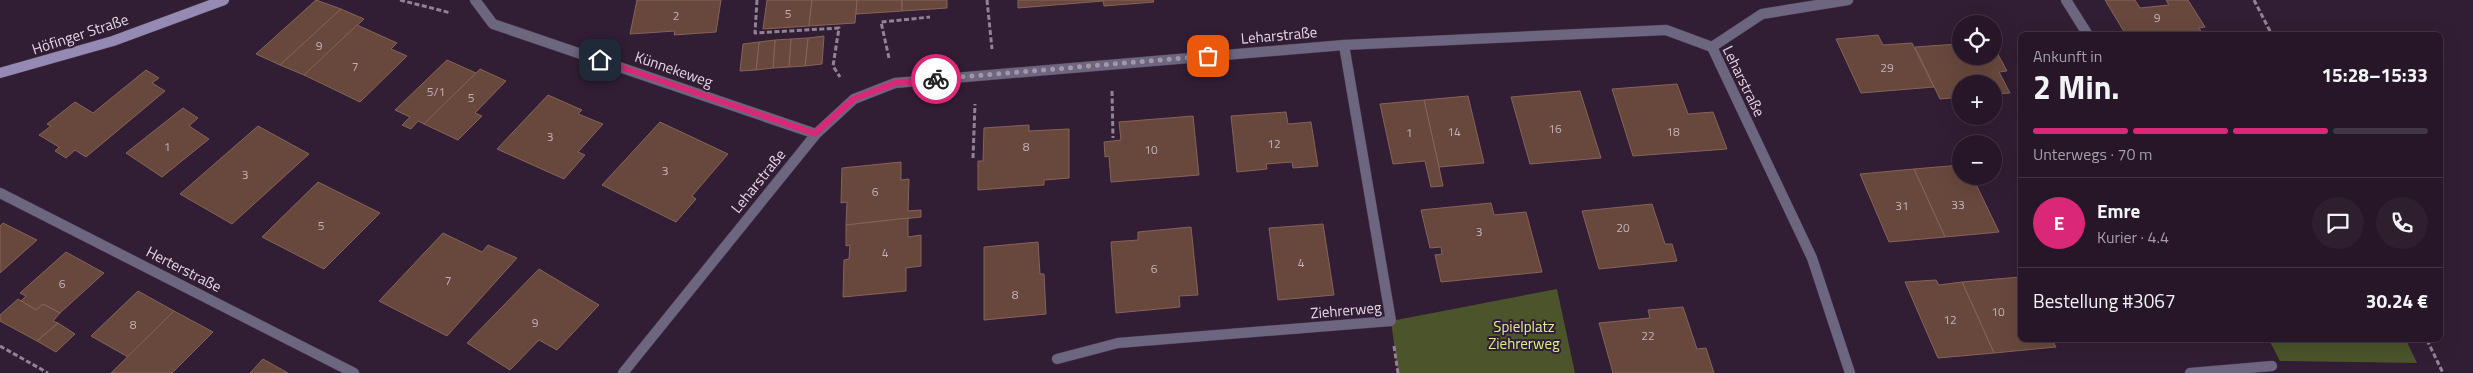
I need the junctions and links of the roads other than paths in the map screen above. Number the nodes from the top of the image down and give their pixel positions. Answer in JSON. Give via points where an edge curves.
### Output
{"nodes":[{"id":1,"x":224,"y":0,"type":"edge"},
{"id":2,"x":475,"y":0,"type":"edge"},
{"id":3,"x":1848,"y":0,"type":"edge"},
{"id":4,"x":2066,"y":0,"type":"edge"},
{"id":5,"x":2086,"y":32,"type":"edge"},
{"id":6,"x":1344,"y":45,"type":"junction"},
{"id":7,"x":1712,"y":47,"type":"junction"},
{"id":8,"x":0,"y":73,"type":"edge"},
{"id":9,"x":816,"y":134,"type":"junction"},
{"id":10,"x":0,"y":193,"type":"edge"},
{"id":11,"x":1056,"y":359,"type":"dead end"},
{"id":12,"x":2272,"y":366,"type":"dead end"},
{"id":13,"x":354,"y":373,"type":"edge"},
{"id":14,"x":623,"y":373,"type":"edge"},
{"id":15,"x":1850,"y":373,"type":"edge"},
{"id":16,"x":2190,"y":373,"type":"edge"}],
"edges":[{"from":1,"to":8,"type":"street","name":"Höfinger Straße","via":[[31,66]]},
{"from":2,"to":9,"type":"street","name":"Künnekeweg","via":[[493,24]]},
{"from":3,"to":7,"type":"street","via":[[1762,14]]},
{"from":4,"to":5,"type":"street"},
{"from":6,"to":7,"type":"street","name":"Leharstraße","via":[[1666,30]]},
{"from":6,"to":9,"type":"street","name":"Leharstraße","via":[[895,83],[854,99]]},
{"from":6,"to":11,"type":"street","name":"Ziehrerweg","via":[[1391,321],[1118,343]]},
{"from":7,"to":15,"type":"street","name":"Leharstraße","via":[[1812,258]]},
{"from":9,"to":14,"type":"street","name":"Leharstraße"},
{"from":10,"to":13,"type":"street","name":"Herterstraße"},
{"from":12,"to":16,"type":"street"}]}
